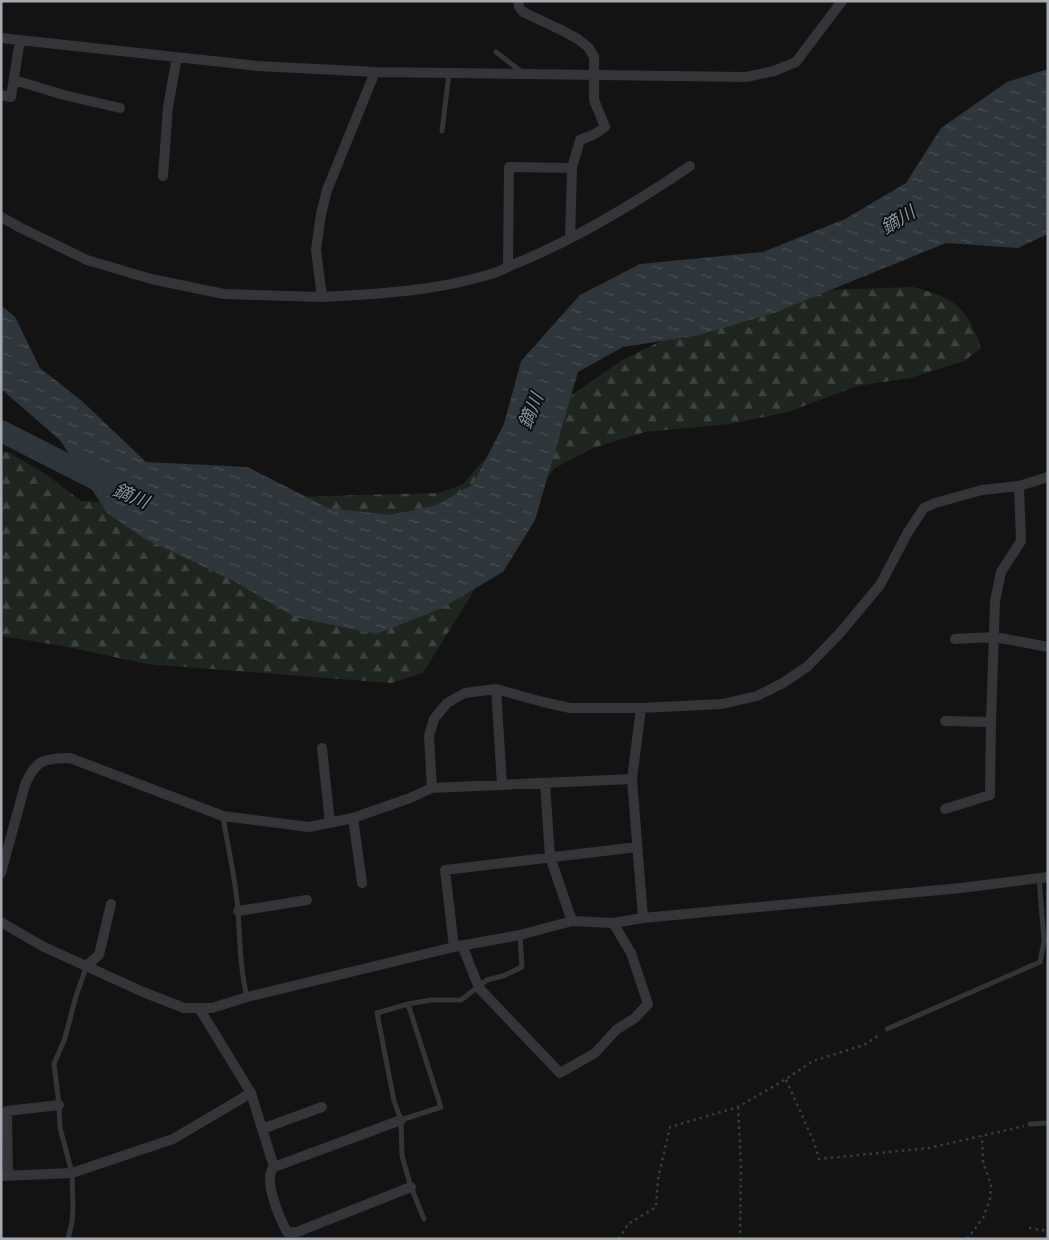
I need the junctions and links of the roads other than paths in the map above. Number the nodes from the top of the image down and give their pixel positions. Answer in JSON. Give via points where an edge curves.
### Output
{"nodes":[{"id":1,"x":518,"y":1,"type":"edge"},
{"id":2,"x":842,"y":1,"type":"edge"},
{"id":3,"x":1,"y":38,"type":"edge"},
{"id":4,"x":20,"y":40,"type":"junction"},
{"id":5,"x":496,"y":52,"type":"dead end"},
{"id":6,"x":177,"y":57,"type":"junction"},
{"id":7,"x":375,"y":72,"type":"junction"},
{"id":8,"x":449,"y":73,"type":"junction"},
{"id":9,"x":524,"y":74,"type":"junction"},
{"id":10,"x":594,"y":75,"type":"junction"},
{"id":11,"x":14,"y":80,"type":"junction"},
{"id":12,"x":1,"y":95,"type":"edge"},
{"id":13,"x":120,"y":108,"type":"dead end"},
{"id":14,"x":442,"y":131,"type":"dead end"},
{"id":15,"x":690,"y":166,"type":"dead end"},
{"id":16,"x":572,"y":168,"type":"junction"},
{"id":17,"x":163,"y":176,"type":"dead end"},
{"id":18,"x":1,"y":216,"type":"edge"},
{"id":19,"x":570,"y":238,"type":"junction"},
{"id":20,"x":508,"y":267,"type":"junction"},
{"id":21,"x":322,"y":297,"type":"junction"},
{"id":22,"x":1048,"y":477,"type":"edge"},
{"id":23,"x":1019,"y":486,"type":"junction"},
{"id":24,"x":995,"y":637,"type":"junction"},
{"id":25,"x":955,"y":640,"type":"dead end"},
{"id":26,"x":1048,"y":646,"type":"edge"},
{"id":27,"x":496,"y":688,"type":"junction"},
{"id":28,"x":641,"y":708,"type":"junction"},
{"id":29,"x":945,"y":721,"type":"dead end"},
{"id":30,"x":991,"y":722,"type":"junction"},
{"id":31,"x":322,"y":748,"type":"dead end"},
{"id":32,"x":632,"y":779,"type":"junction"},
{"id":33,"x":544,"y":783,"type":"junction"},
{"id":34,"x":502,"y":785,"type":"junction"},
{"id":35,"x":432,"y":788,"type":"junction"},
{"id":36,"x":945,"y":809,"type":"dead end"},
{"id":37,"x":223,"y":816,"type":"junction"},
{"id":38,"x":354,"y":818,"type":"junction"},
{"id":39,"x":330,"y":823,"type":"junction"},
{"id":40,"x":637,"y":847,"type":"junction"},
{"id":41,"x":550,"y":857,"type":"junction"},
{"id":42,"x":1,"y":873,"type":"edge"},
{"id":43,"x":1044,"y":878,"type":"edge"},
{"id":44,"x":362,"y":883,"type":"dead end"},
{"id":45,"x":307,"y":900,"type":"dead end"},
{"id":46,"x":111,"y":904,"type":"dead end"},
{"id":47,"x":238,"y":910,"type":"junction"},
{"id":48,"x":643,"y":918,"type":"junction"},
{"id":49,"x":572,"y":921,"type":"junction"},
{"id":50,"x":1,"y":922,"type":"edge"},
{"id":51,"x":613,"y":923,"type":"junction"},
{"id":52,"x":520,"y":935,"type":"junction"},
{"id":53,"x":458,"y":946,"type":"junction"},
{"id":54,"x":88,"y":965,"type":"junction"},
{"id":55,"x":478,"y":988,"type":"junction"},
{"id":56,"x":247,"y":997,"type":"junction"},
{"id":57,"x":408,"y":1004,"type":"junction"},
{"id":58,"x":198,"y":1008,"type":"junction"},
{"id":59,"x":887,"y":1029,"type":"road end"},
{"id":60,"x":251,"y":1093,"type":"junction"},
{"id":61,"x":59,"y":1104,"type":"junction"},
{"id":62,"x":322,"y":1108,"type":"dead end"},
{"id":63,"x":401,"y":1120,"type":"junction"},
{"id":64,"x":1048,"y":1123,"type":"edge"},
{"id":65,"x":1030,"y":1124,"type":"road end"},
{"id":66,"x":262,"y":1129,"type":"junction"},
{"id":67,"x":274,"y":1167,"type":"junction"},
{"id":68,"x":72,"y":1173,"type":"junction"},
{"id":69,"x":5,"y":1176,"type":"edge"},
{"id":70,"x":411,"y":1187,"type":"junction"},
{"id":71,"x":424,"y":1219,"type":"dead end"},
{"id":72,"x":68,"y":1239,"type":"edge"}],
"edges":[{"from":1,"to":10,"type":"street","via":[[524,12],[589,48],[594,57]]},
{"from":2,"to":10,"type":"street","via":[[796,62],[774,71],[746,77]]},
{"from":3,"to":4,"type":"street"},
{"from":4,"to":6,"type":"street"},
{"from":4,"to":11,"type":"street"},
{"from":5,"to":9,"type":"lane"},
{"from":6,"to":7,"type":"street","via":[[258,66]]},
{"from":6,"to":17,"type":"street","via":[[168,107]]},
{"from":7,"to":8,"type":"street"},
{"from":7,"to":21,"type":"street","via":[[327,190],[321,214],[316,250]]},
{"from":8,"to":9,"type":"street"},
{"from":8,"to":14,"type":"lane"},
{"from":9,"to":10,"type":"street"},
{"from":10,"to":16,"type":"street","via":[[594,100],[604,127],[580,140]]},
{"from":11,"to":12,"type":"street","via":[[11,97]]},
{"from":11,"to":13,"type":"street"},
{"from":15,"to":19,"type":"street"},
{"from":16,"to":19,"type":"street"},
{"from":16,"to":20,"type":"street","via":[[509,167]]},
{"from":18,"to":21,"type":"street","via":[[88,260],[151,279],[224,294]]},
{"from":19,"to":20,"type":"street"},
{"from":20,"to":21,"type":"street","via":[[439,287]]},
{"from":22,"to":23,"type":"street"},
{"from":23,"to":24,"type":"street","via":[[1021,541],[1001,572],[995,601]]},
{"from":23,"to":28,"type":"street","via":[[982,490],[924,508],[880,585],[808,666],[783,683],[756,696],[722,704]]},
{"from":24,"to":25,"type":"street"},
{"from":24,"to":26,"type":"street"},
{"from":24,"to":30,"type":"street"},
{"from":27,"to":28,"type":"street","via":[[570,708]]},
{"from":27,"to":34,"type":"street"},
{"from":27,"to":35,"type":"street","via":[[465,693],[447,702],[434,719],[429,736]]},
{"from":28,"to":32,"type":"street"},
{"from":29,"to":30,"type":"street"},
{"from":30,"to":36,"type":"street","via":[[990,795]]},
{"from":31,"to":39,"type":"street"},
{"from":32,"to":33,"type":"street"},
{"from":32,"to":40,"type":"street"},
{"from":33,"to":34,"type":"street"},
{"from":33,"to":41,"type":"street"},
{"from":34,"to":35,"type":"street"},
{"from":35,"to":38,"type":"street"},
{"from":37,"to":39,"type":"street","via":[[309,827]]},
{"from":37,"to":42,"type":"street","via":[[70,758],[40,762],[31,772],[26,786]]},
{"from":37,"to":47,"type":"lane"},
{"from":38,"to":39,"type":"street"},
{"from":38,"to":44,"type":"street"},
{"from":40,"to":41,"type":"street"},
{"from":40,"to":48,"type":"street"},
{"from":41,"to":49,"type":"street"},
{"from":41,"to":53,"type":"street","via":[[445,870]]},
{"from":43,"to":48,"type":"street"},
{"from":43,"to":59,"type":"lane","via":[[1044,941],[1040,962]]},
{"from":45,"to":47,"type":"street"},
{"from":46,"to":54,"type":"street","via":[[99,955]]},
{"from":47,"to":56,"type":"lane","via":[[242,976]]},
{"from":48,"to":51,"type":"street"},
{"from":49,"to":51,"type":"street"},
{"from":49,"to":52,"type":"street"},
{"from":50,"to":54,"type":"street","via":[[42,946]]},
{"from":51,"to":55,"type":"street","via":[[631,953],[648,1004],[635,1018],[616,1030],[595,1053],[560,1073]]},
{"from":52,"to":53,"type":"street"},
{"from":52,"to":55,"type":"lane","via":[[522,967],[487,980]]},
{"from":53,"to":55,"type":"street"},
{"from":53,"to":56,"type":"street"},
{"from":54,"to":58,"type":"street","via":[[143,992],[184,1008]]},
{"from":54,"to":61,"type":"lane","via":[[54,1064]]},
{"from":55,"to":57,"type":"lane","via":[[461,1000]]},
{"from":56,"to":58,"type":"street","via":[[212,1008]]},
{"from":57,"to":63,"type":"lane","via":[[377,1013],[394,1101]]},
{"from":57,"to":63,"type":"lane","via":[[441,1107]]},
{"from":58,"to":60,"type":"street"},
{"from":60,"to":66,"type":"street"},
{"from":60,"to":68,"type":"street","via":[[173,1139]]},
{"from":61,"to":68,"type":"lane","via":[[60,1128]]},
{"from":61,"to":69,"type":"street","via":[[7,1111]]},
{"from":62,"to":66,"type":"street"},
{"from":63,"to":67,"type":"street"},
{"from":63,"to":70,"type":"lane","via":[[402,1156]]},
{"from":64,"to":65,"type":"lane"},
{"from":66,"to":67,"type":"street"},
{"from":67,"to":70,"type":"street","via":[[268,1180],[287,1232],[297,1232]]},
{"from":68,"to":69,"type":"street"},
{"from":68,"to":72,"type":"lane","via":[[73,1208]]},
{"from":70,"to":71,"type":"lane"}]}
